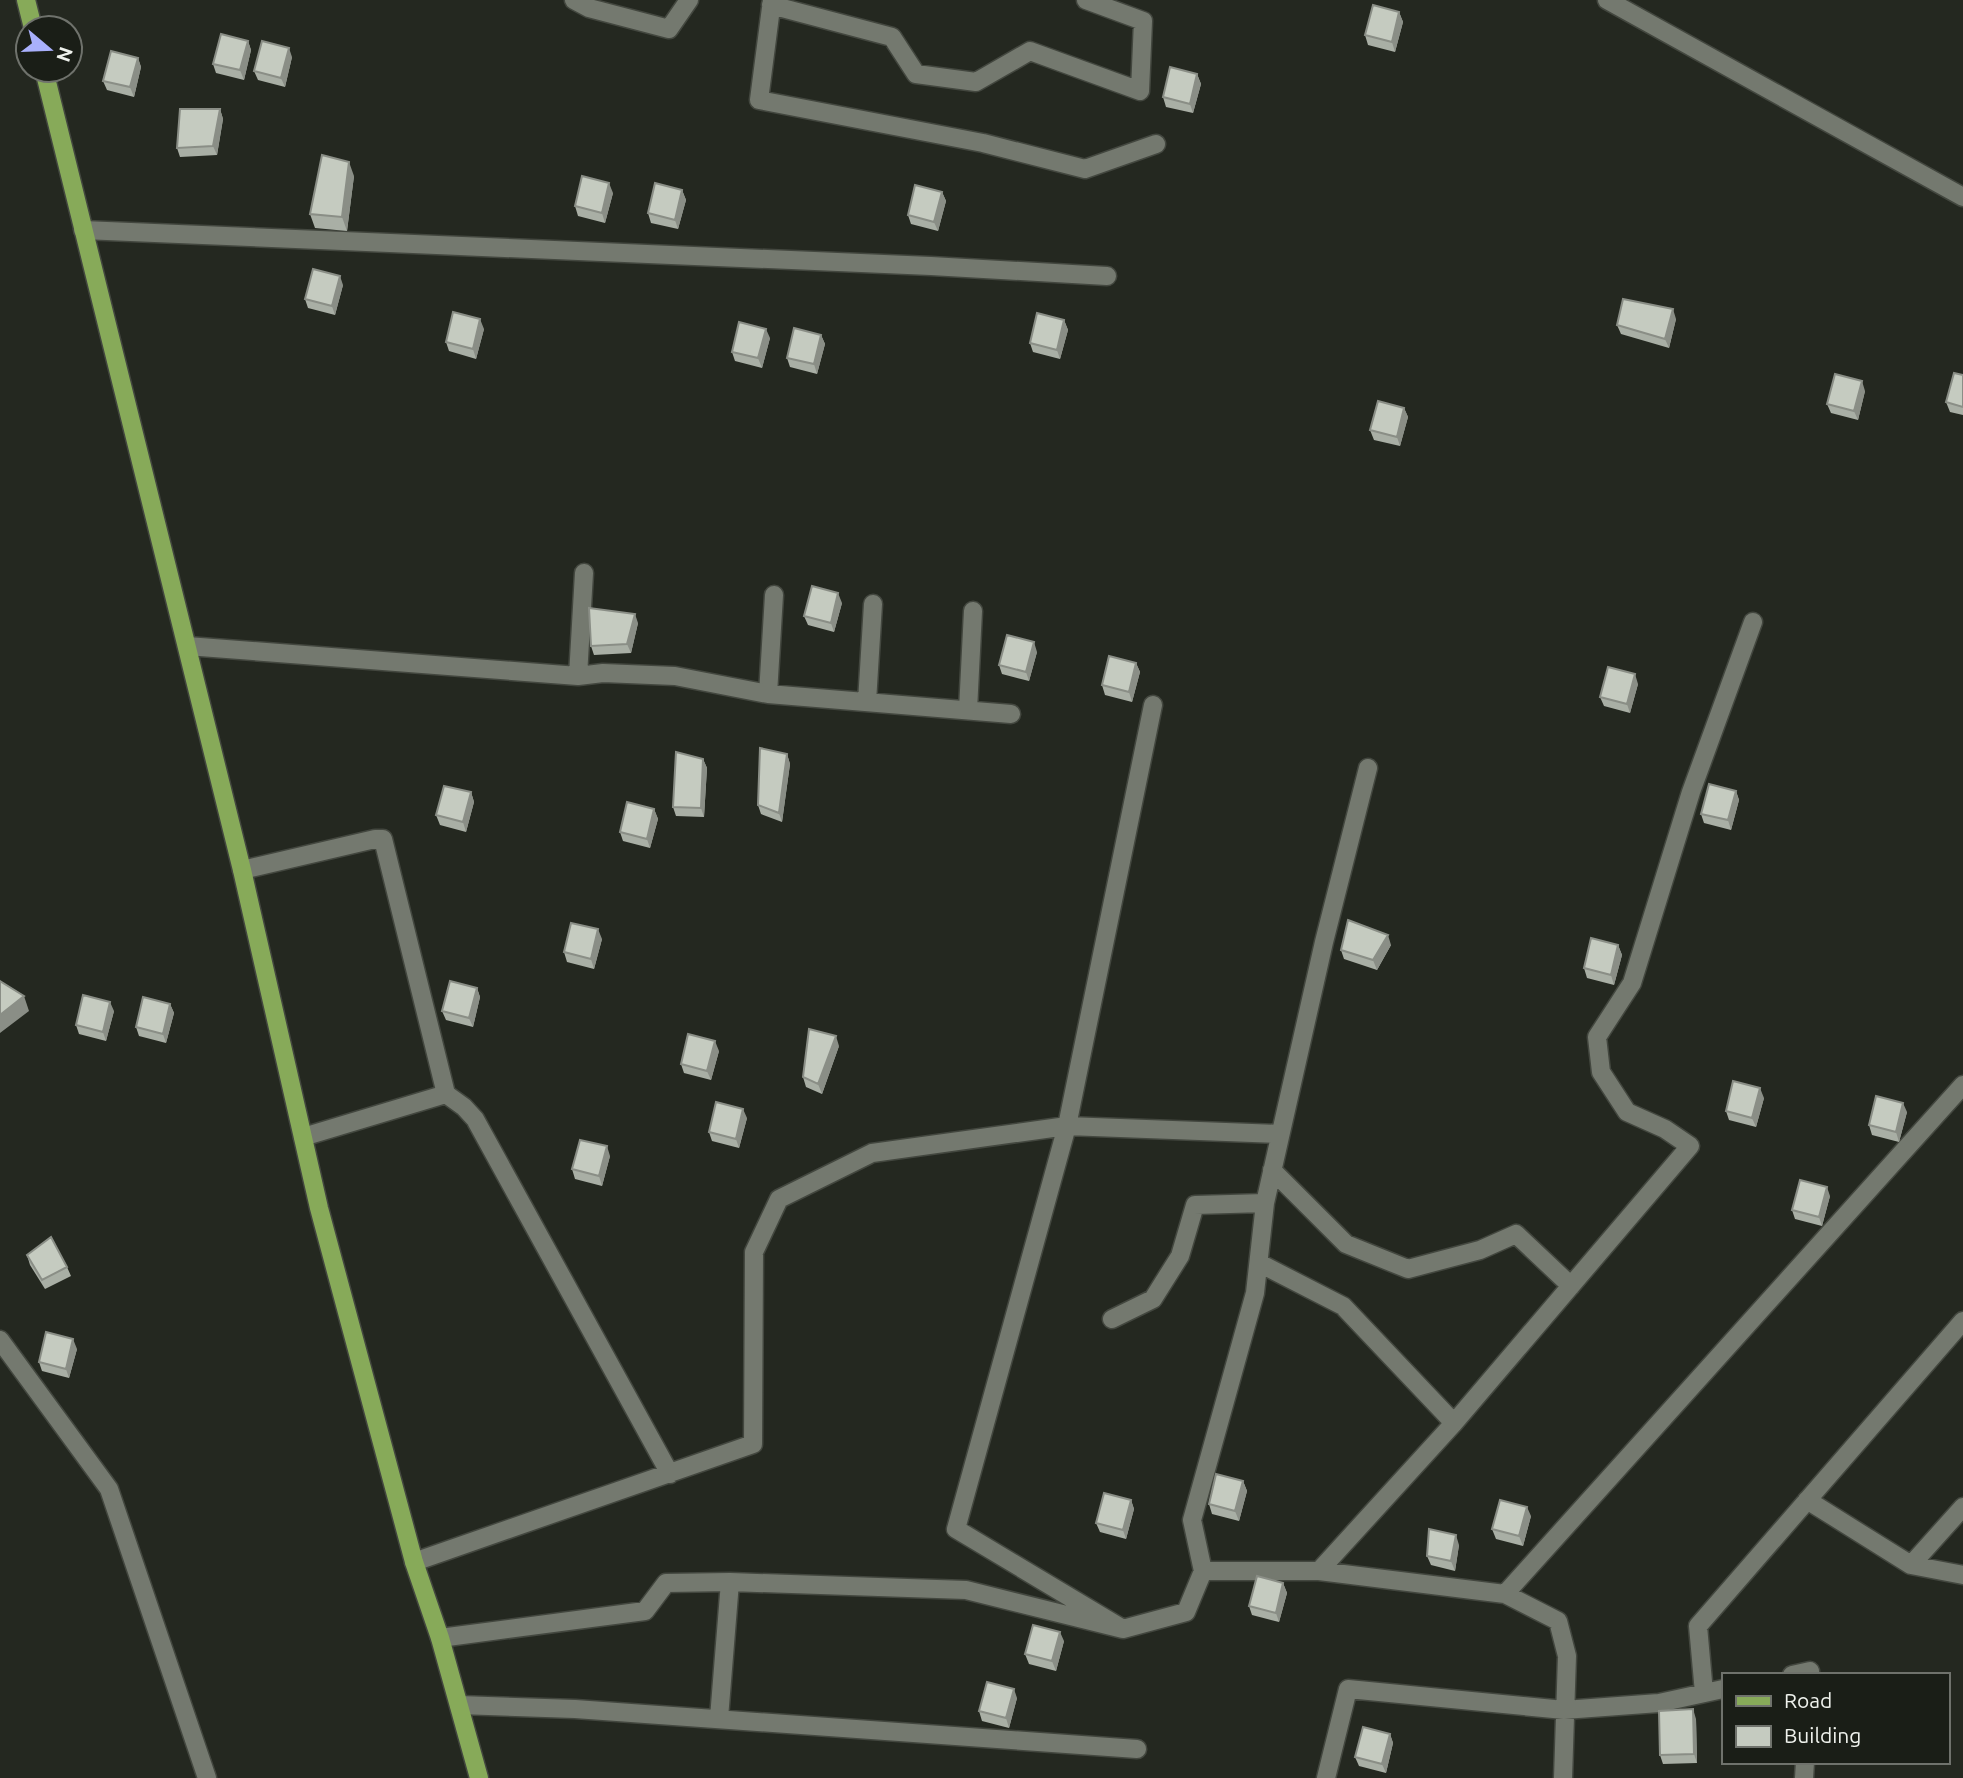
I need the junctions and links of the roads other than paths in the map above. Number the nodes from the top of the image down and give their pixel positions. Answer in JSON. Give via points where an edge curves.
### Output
{"nodes":[{"id":1,"x":574,"y":0,"type":"edge"},
{"id":2,"x":689,"y":0,"type":"edge"},
{"id":3,"x":1086,"y":0,"type":"edge"},
{"id":4,"x":1607,"y":0,"type":"edge"},
{"id":5,"x":772,"y":3,"type":"edge"},
{"id":6,"x":47,"y":84,"type":"edge"},
{"id":7,"x":1156,"y":144,"type":"dead end"},
{"id":8,"x":1963,"y":198,"type":"edge"},
{"id":9,"x":83,"y":230,"type":"junction"},
{"id":10,"x":1107,"y":276,"type":"dead end"},
{"id":11,"x":583,"y":573,"type":"dead end"},
{"id":12,"x":774,"y":595,"type":"dead end"},
{"id":13,"x":873,"y":604,"type":"dead end"},
{"id":14,"x":973,"y":611,"type":"dead end"},
{"id":15,"x":1753,"y":622,"type":"dead end"},
{"id":16,"x":187,"y":646,"type":"junction"},
{"id":17,"x":578,"y":677,"type":"junction"},
{"id":18,"x":768,"y":694,"type":"junction"},
{"id":19,"x":867,"y":702,"type":"junction"},
{"id":20,"x":1153,"y":705,"type":"dead end"},
{"id":21,"x":968,"y":710,"type":"junction"},
{"id":22,"x":1011,"y":714,"type":"dead end"},
{"id":23,"x":1368,"y":768,"type":"dead end"},
{"id":24,"x":242,"y":870,"type":"junction"},
{"id":25,"x":1963,"y":1085,"type":"edge"},
{"id":26,"x":446,"y":1094,"type":"junction"},
{"id":27,"x":1067,"y":1126,"type":"junction"},
{"id":28,"x":1280,"y":1134,"type":"junction"},
{"id":29,"x":303,"y":1137,"type":"junction"},
{"id":30,"x":1272,"y":1170,"type":"junction"},
{"id":31,"x":1265,"y":1203,"type":"junction"},
{"id":32,"x":1259,"y":1263,"type":"junction"},
{"id":33,"x":1570,"y":1286,"type":"junction"},
{"id":34,"x":1112,"y":1320,"type":"dead end"},
{"id":35,"x":1963,"y":1321,"type":"edge"},
{"id":36,"x":0,"y":1340,"type":"edge"},
{"id":37,"x":1454,"y":1423,"type":"junction"},
{"id":38,"x":670,"y":1474,"type":"junction"},
{"id":39,"x":1807,"y":1500,"type":"junction"},
{"id":40,"x":1963,"y":1507,"type":"edge"},
{"id":41,"x":414,"y":1562,"type":"junction"},
{"id":42,"x":1911,"y":1565,"type":"junction"},
{"id":43,"x":1203,"y":1571,"type":"junction"},
{"id":44,"x":1319,"y":1571,"type":"junction"},
{"id":45,"x":1963,"y":1575,"type":"edge"},
{"id":46,"x":730,"y":1582,"type":"junction"},
{"id":47,"x":1505,"y":1594,"type":"junction"},
{"id":48,"x":1123,"y":1629,"type":"junction"},
{"id":49,"x":440,"y":1638,"type":"junction"},
{"id":50,"x":1722,"y":1689,"type":"edge"},
{"id":51,"x":1704,"y":1693,"type":"junction"},
{"id":52,"x":459,"y":1705,"type":"junction"},
{"id":53,"x":1564,"y":1710,"type":"junction"},
{"id":54,"x":719,"y":1718,"type":"junction"},
{"id":55,"x":1137,"y":1749,"type":"dead end"},
{"id":56,"x":207,"y":1778,"type":"edge"},
{"id":57,"x":480,"y":1778,"type":"edge"},
{"id":58,"x":1326,"y":1778,"type":"edge"},
{"id":59,"x":1563,"y":1778,"type":"edge"}],
"edges":[{"from":1,"to":2,"type":"street","via":[[669,29]]},
{"from":3,"to":5,"type":"street","via":[[1143,20],[1140,91],[1030,51],[976,82],[916,74],[892,37]]},
{"from":4,"to":8,"type":"street"},
{"from":5,"to":7,"type":"street","via":[[759,100],[982,143],[1085,169]]},
{"from":6,"to":9,"type":"main road"},
{"from":9,"to":10,"type":"street"},
{"from":9,"to":16,"type":"main road"},
{"from":11,"to":17,"type":"street"},
{"from":12,"to":18,"type":"street"},
{"from":13,"to":19,"type":"street"},
{"from":14,"to":21,"type":"street"},
{"from":15,"to":33,"type":"street","via":[[1691,792],[1632,983],[1597,1037],[1601,1072],[1628,1112],[1690,1146]]},
{"from":16,"to":17,"type":"street"},
{"from":16,"to":24,"type":"main road"},
{"from":17,"to":18,"type":"street","via":[[603,673],[675,676]]},
{"from":18,"to":19,"type":"street"},
{"from":19,"to":21,"type":"street"},
{"from":20,"to":27,"type":"street"},
{"from":21,"to":22,"type":"street"},
{"from":23,"to":28,"type":"street"},
{"from":24,"to":26,"type":"street","via":[[383,839]]},
{"from":24,"to":29,"type":"main road"},
{"from":25,"to":47,"type":"street"},
{"from":26,"to":29,"type":"street"},
{"from":26,"to":38,"type":"street","via":[[475,1119]]},
{"from":27,"to":28,"type":"street"},
{"from":27,"to":38,"type":"street","via":[[872,1153],[779,1199],[754,1252],[753,1444]]},
{"from":27,"to":48,"type":"street","via":[[956,1529]]},
{"from":28,"to":30,"type":"street"},
{"from":29,"to":41,"type":"main road"},
{"from":30,"to":31,"type":"street"},
{"from":30,"to":33,"type":"street","via":[[1346,1244],[1408,1269],[1480,1250],[1516,1234]]},
{"from":31,"to":32,"type":"street"},
{"from":31,"to":34,"type":"street","via":[[1195,1205],[1180,1256],[1153,1299]]},
{"from":32,"to":37,"type":"street","via":[[1343,1306]]},
{"from":32,"to":43,"type":"street","via":[[1255,1293],[1192,1520]]},
{"from":33,"to":37,"type":"street"},
{"from":35,"to":39,"type":"street"},
{"from":36,"to":56,"type":"street","via":[[109,1489]]},
{"from":37,"to":44,"type":"street"},
{"from":38,"to":41,"type":"street"},
{"from":39,"to":42,"type":"street"},
{"from":39,"to":51,"type":"street","via":[[1698,1626]]},
{"from":40,"to":42,"type":"street"},
{"from":41,"to":49,"type":"main road"},
{"from":42,"to":45,"type":"street"},
{"from":43,"to":44,"type":"street"},
{"from":43,"to":48,"type":"street","via":[[1186,1612]]},
{"from":44,"to":47,"type":"street"},
{"from":46,"to":48,"type":"street","via":[[966,1590]]},
{"from":46,"to":49,"type":"street","via":[[666,1583],[645,1611]]},
{"from":46,"to":54,"type":"street"},
{"from":47,"to":53,"type":"street","via":[[1558,1621],[1567,1656]]},
{"from":49,"to":52,"type":"main road"},
{"from":50,"to":51,"type":"street"},
{"from":51,"to":53,"type":"street","via":[[1659,1703]]},
{"from":52,"to":54,"type":"street"},
{"from":52,"to":57,"type":"main road"},
{"from":53,"to":58,"type":"street","via":[[1348,1689]]},
{"from":53,"to":59,"type":"street"},
{"from":54,"to":55,"type":"street"}]}
